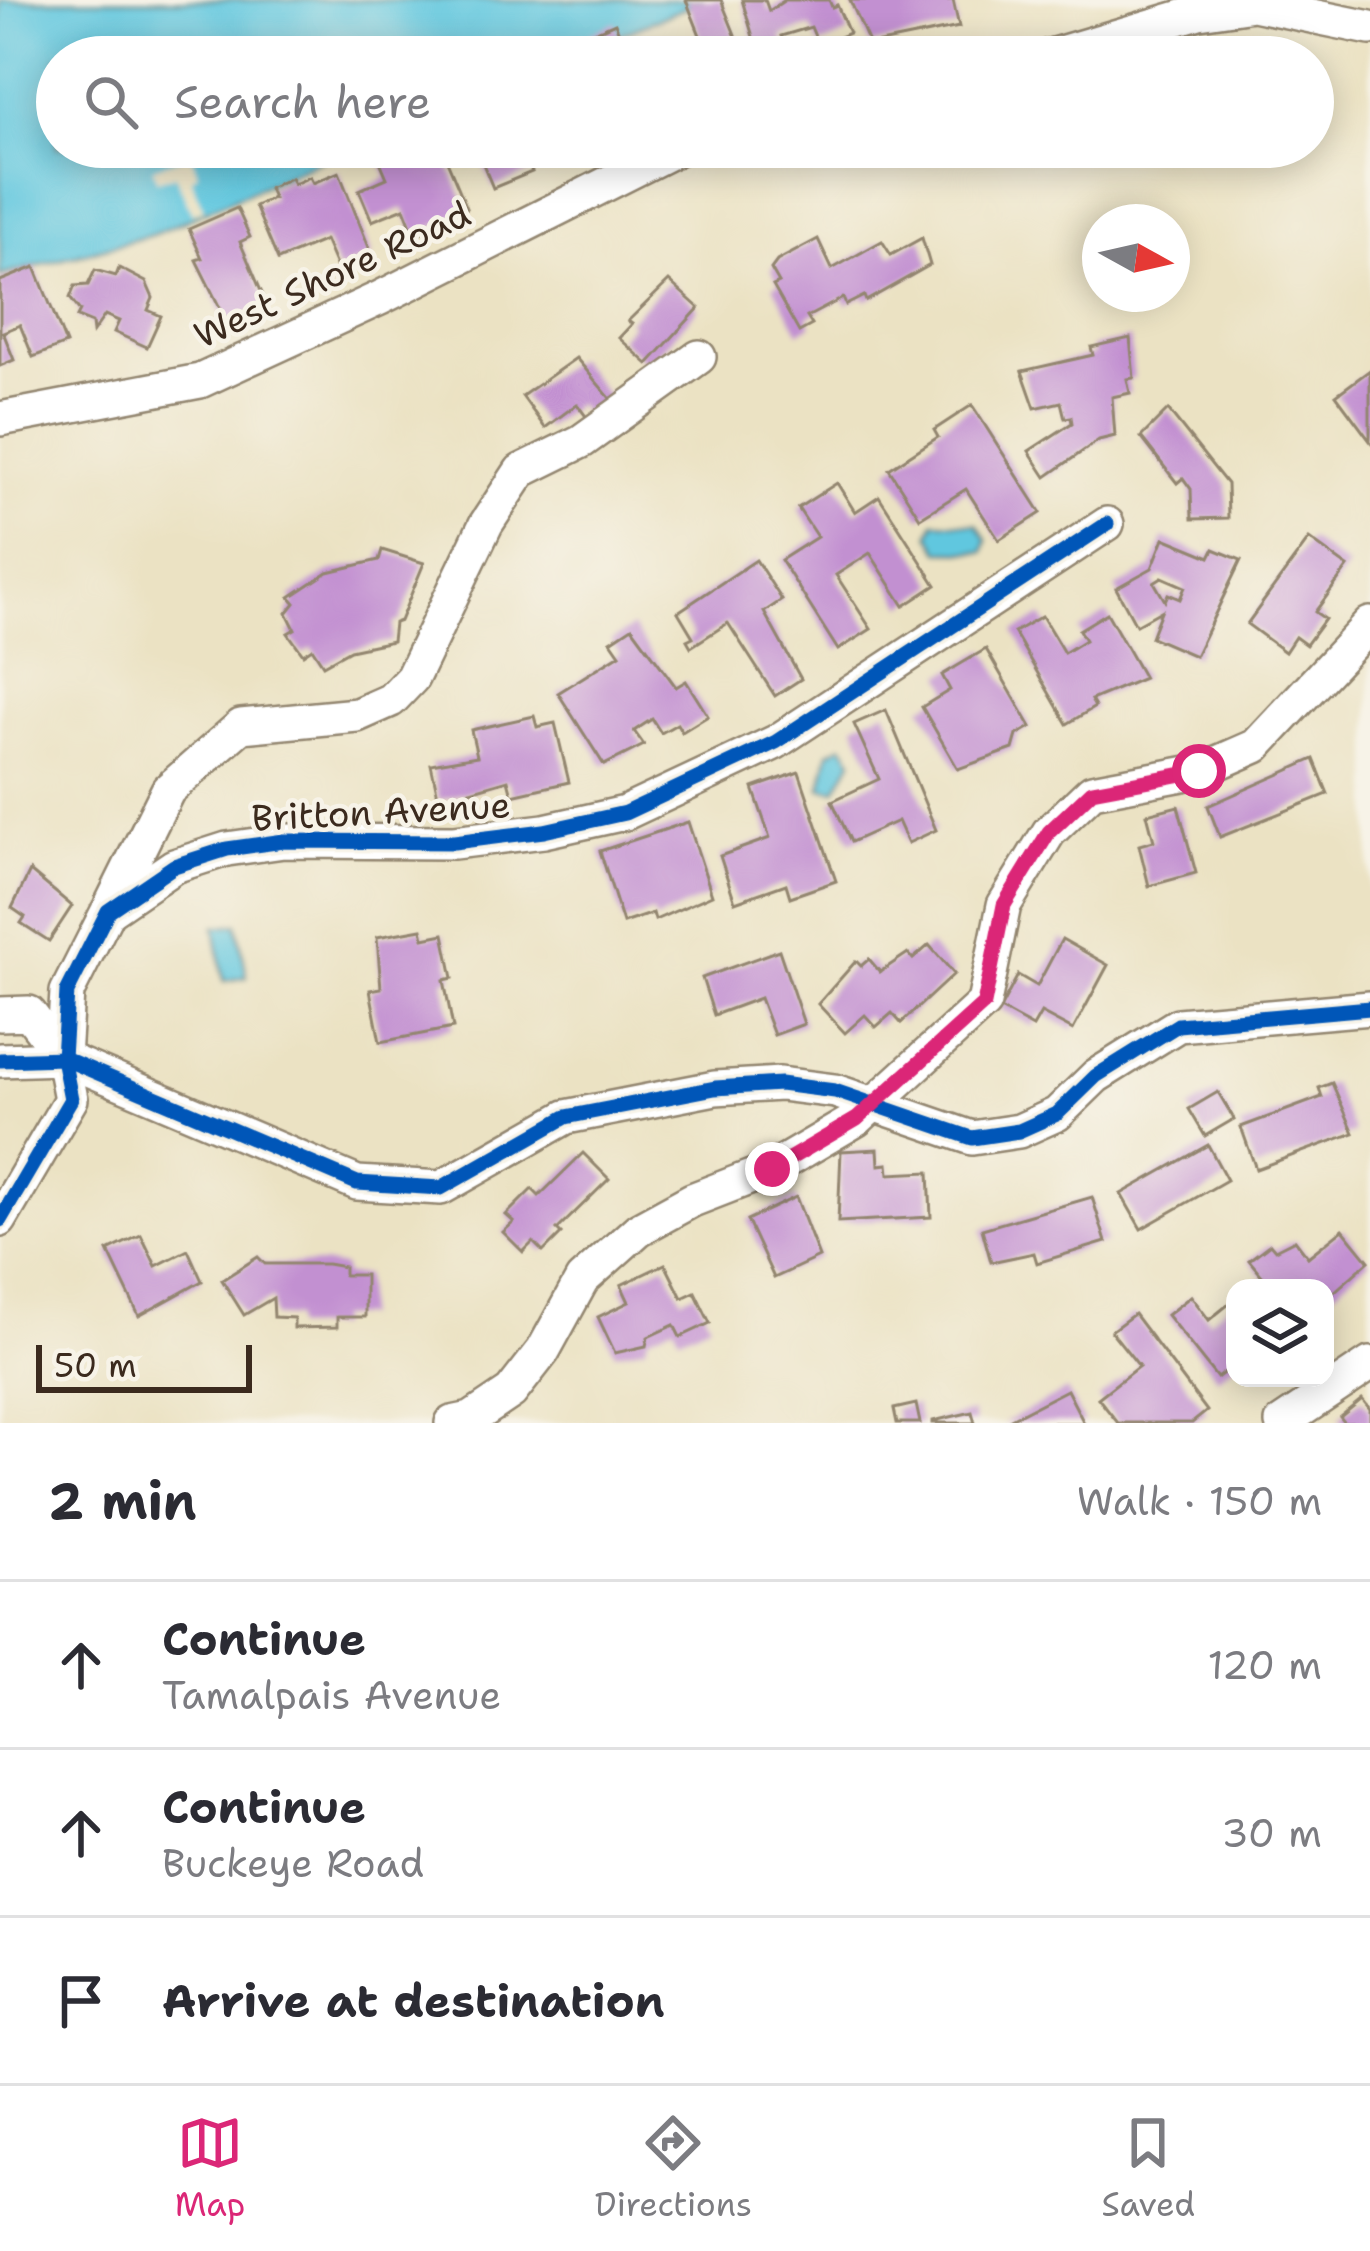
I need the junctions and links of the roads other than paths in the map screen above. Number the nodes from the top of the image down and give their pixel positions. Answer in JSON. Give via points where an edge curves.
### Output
{"nodes":[{"id":1,"x":1370,"y":28,"type":"edge"},
{"id":2,"x":1120,"y":36,"type":"edge"},
{"id":3,"x":638,"y":168,"type":"edge"},
{"id":4,"x":699,"y":357,"type":"dead end"},
{"id":5,"x":0,"y":419,"type":"edge"},
{"id":6,"x":1107,"y":524,"type":"dead end"},
{"id":7,"x":1370,"y":624,"type":"edge"},
{"id":8,"x":108,"y":911,"type":"junction"},
{"id":9,"x":1370,"y":1008,"type":"edge"},
{"id":10,"x":0,"y":1013,"type":"edge"},
{"id":11,"x":63,"y":1058,"type":"junction"},
{"id":12,"x":0,"y":1060,"type":"edge"},
{"id":13,"x":873,"y":1104,"type":"junction"},
{"id":14,"x":0,"y":1220,"type":"edge"},
{"id":15,"x":1370,"y":1364,"type":"edge"},
{"id":16,"x":452,"y":1423,"type":"edge"},
{"id":17,"x":1282,"y":1423,"type":"edge"}],
"edges":[{"from":1,"to":2,"type":"street","via":[[1253,4]]},
{"from":3,"to":5,"type":"street","name":"West Shore Road","via":[[200,381]]},
{"from":4,"to":8,"type":"street","via":[[582,441],[521,471],[485,524],[412,678],[391,700],[357,716],[241,726],[168,790]]},
{"from":6,"to":8,"type":"street","name":"Britton Avenue","via":[[776,742],[625,813],[454,842],[284,841],[227,849],[174,866]]},
{"from":7,"to":13,"type":"street","via":[[1256,746],[1199,771],[1092,791],[1077,804],[1049,832],[1004,905],[984,1004]]},
{"from":8,"to":11,"type":"street","name":"Britton Avenue","via":[[67,992]]},
{"from":9,"to":13,"type":"street","via":[[1178,1025],[1096,1076],[1058,1114],[1019,1131],[972,1138]]},
{"from":10,"to":11,"type":"street","via":[[29,1013]]},
{"from":11,"to":12,"type":"street"},
{"from":11,"to":13,"type":"street","via":[[357,1183],[406,1190],[441,1189],[566,1117],[643,1098],[780,1084]]},
{"from":11,"to":14,"type":"street","name":"Britton Avenue","via":[[71,1099]]},
{"from":13,"to":16,"type":"street","via":[[772,1169],[639,1229],[582,1280],[511,1392],[471,1420]]},
{"from":15,"to":17,"type":"street"}]}
